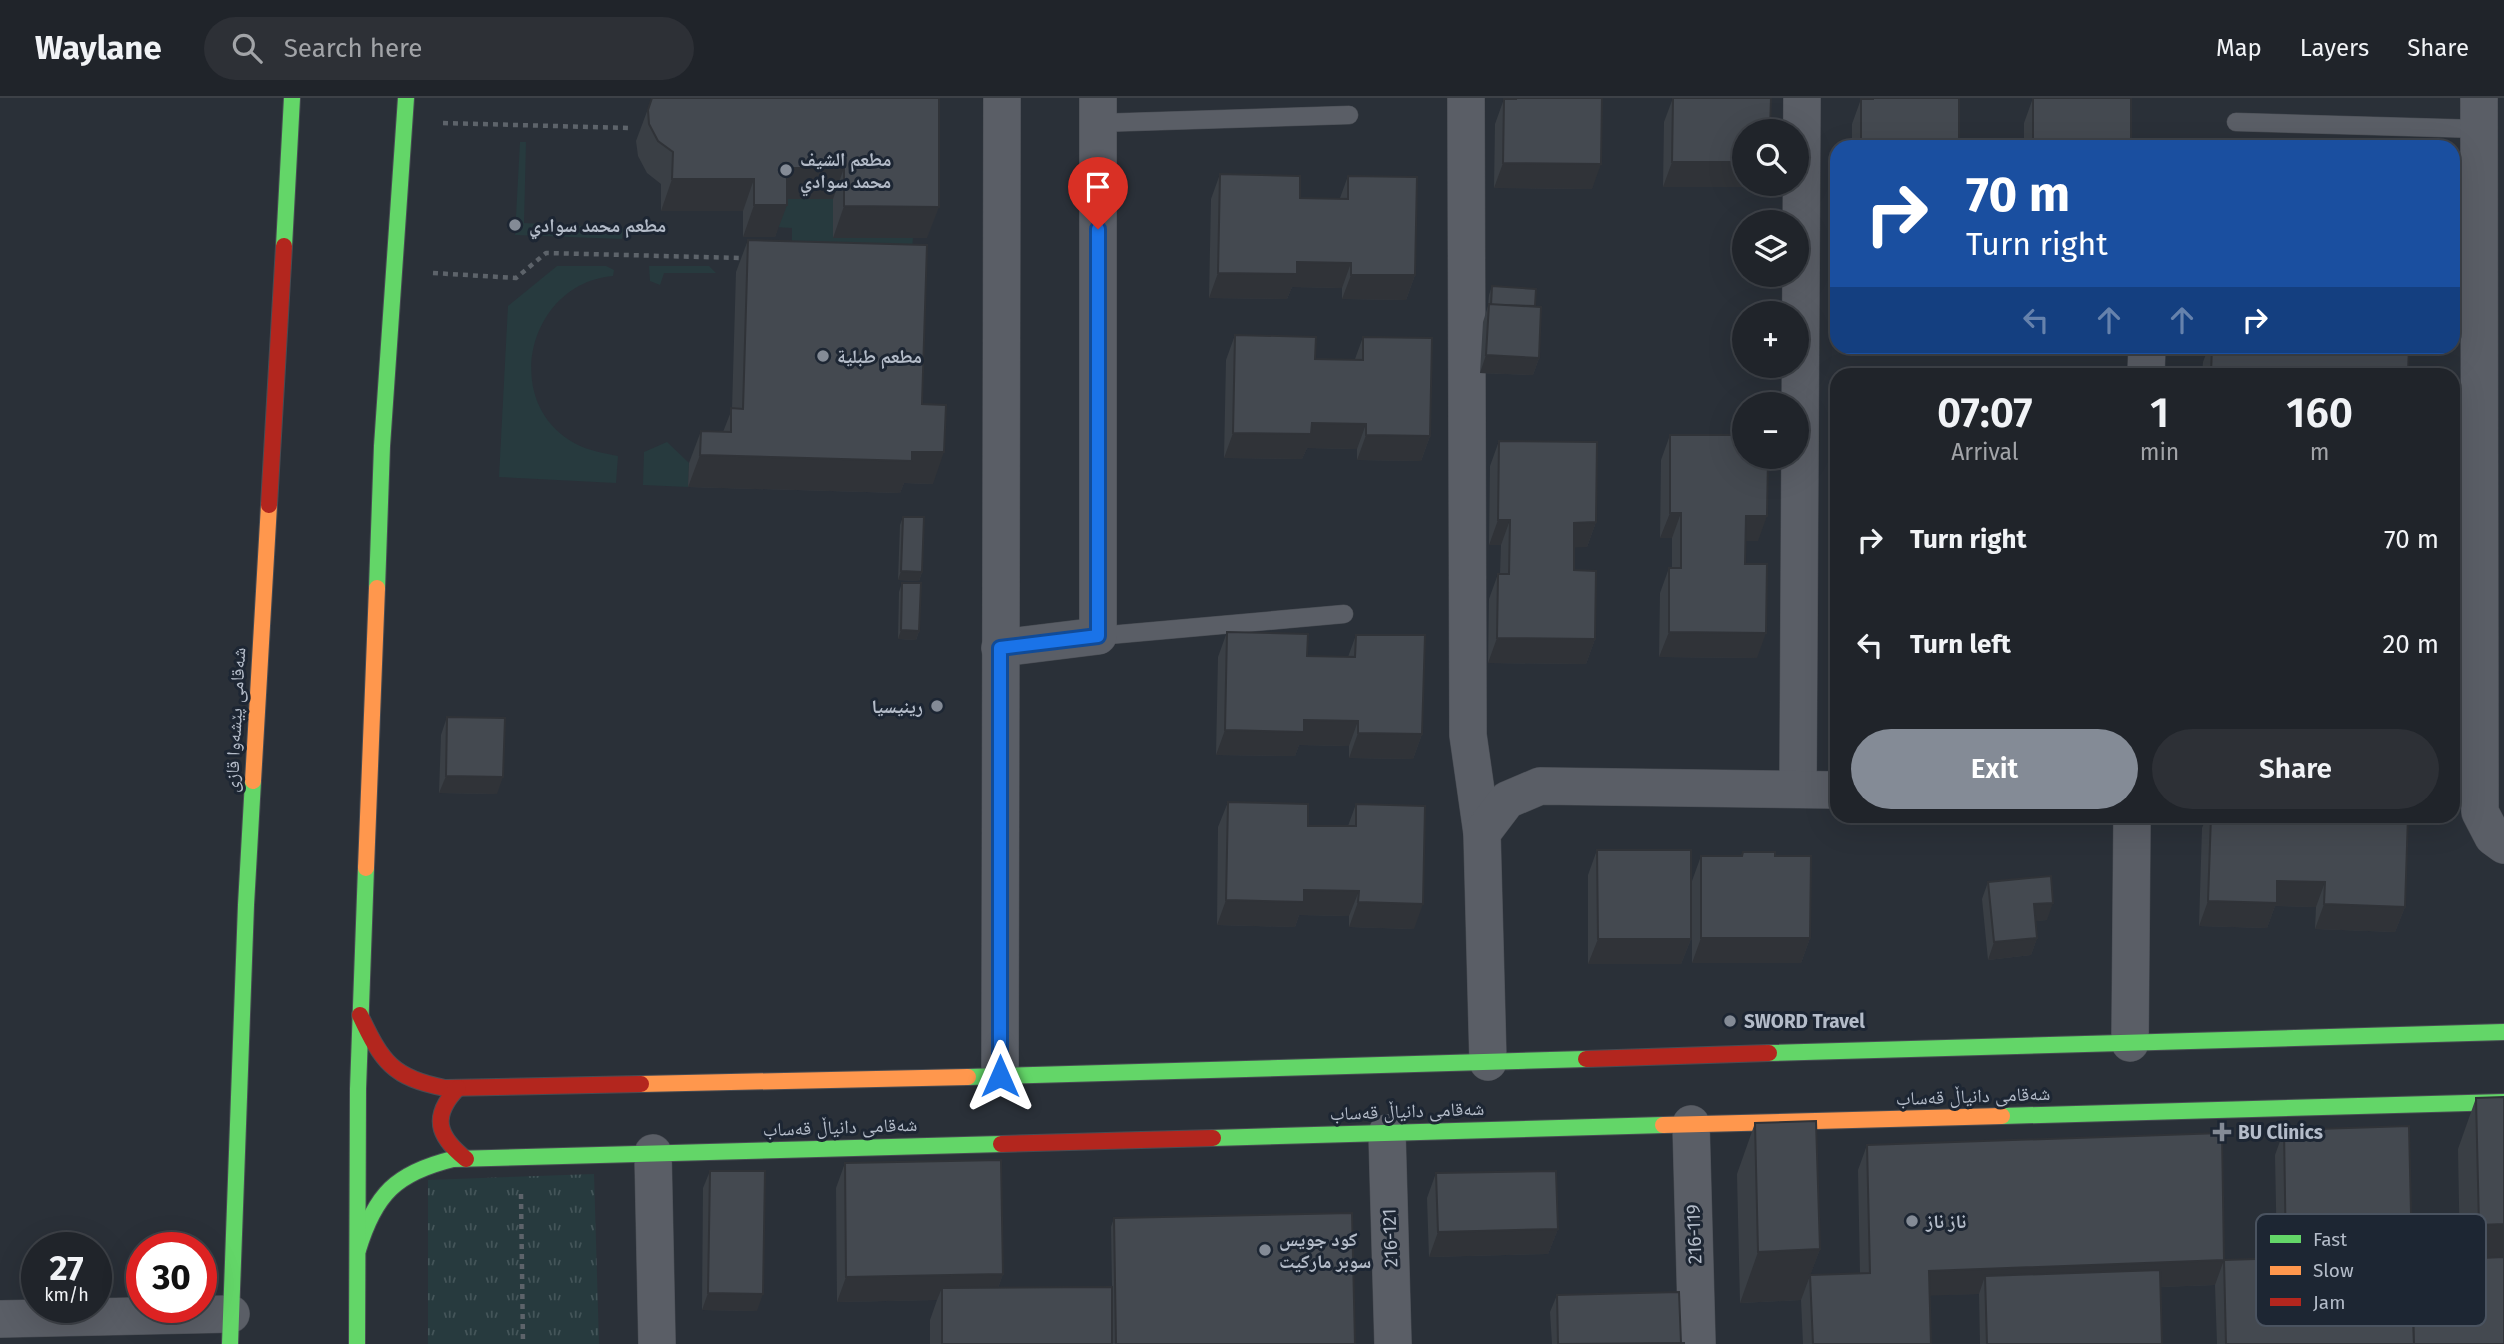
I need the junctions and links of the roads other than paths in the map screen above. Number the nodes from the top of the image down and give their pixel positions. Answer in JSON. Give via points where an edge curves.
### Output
{"nodes":[{"id":1,"x":292,"y":98,"type":"edge"},
{"id":2,"x":406,"y":98,"type":"edge"},
{"id":3,"x":1002,"y":98,"type":"edge"},
{"id":4,"x":1466,"y":98,"type":"edge"},
{"id":5,"x":1802,"y":98,"type":"edge"},
{"id":6,"x":1098,"y":111,"type":"edge"},
{"id":7,"x":2479,"y":114,"type":"edge"},
{"id":8,"x":1349,"y":115,"type":"dead end"},
{"id":9,"x":2236,"y":122,"type":"dead end"},
{"id":10,"x":2466,"y":593,"type":"edge"},
{"id":11,"x":1344,"y":614,"type":"dead end"},
{"id":12,"x":1098,"y":636,"type":"junction"},
{"id":13,"x":1000,"y":648,"type":"junction"},
{"id":14,"x":1798,"y":788,"type":"junction"},
{"id":15,"x":1830,"y":790,"type":"edge"},
{"id":16,"x":2132,"y":823,"type":"edge"},
{"id":17,"x":1482,"y":833,"type":"junction"},
{"id":18,"x":2504,"y":845,"type":"edge"},
{"id":19,"x":360,"y":1015,"type":"junction"},
{"id":20,"x":2504,"y":1032,"type":"edge"},
{"id":21,"x":2130,"y":1043,"type":"junction"},
{"id":22,"x":1488,"y":1062,"type":"junction"},
{"id":23,"x":1000,"y":1076,"type":"junction"},
{"id":24,"x":458,"y":1088,"type":"junction"},
{"id":25,"x":2504,"y":1102,"type":"edge"},
{"id":26,"x":1691,"y":1124,"type":"junction"},
{"id":27,"x":1387,"y":1133,"type":"junction"},
{"id":28,"x":653,"y":1153,"type":"junction"},
{"id":29,"x":466,"y":1159,"type":"junction"},
{"id":30,"x":358,"y":1250,"type":"junction"},
{"id":31,"x":0,"y":1319,"type":"edge"},
{"id":32,"x":231,"y":1329,"type":"edge"},
{"id":33,"x":357,"y":1344,"type":"edge"},
{"id":34,"x":657,"y":1344,"type":"edge"},
{"id":35,"x":1393,"y":1344,"type":"edge"},
{"id":36,"x":1697,"y":1344,"type":"edge"}],
"edges":[{"from":1,"to":32,"type":"main road","name":"شەقامی پێشەوا قازی","via":[[246,905]]},
{"from":2,"to":19,"type":"main road","via":[[382,446]]},
{"from":3,"to":13,"type":"street"},
{"from":4,"to":17,"type":"street","via":[[1468,735]]},
{"from":5,"to":14,"type":"street"},
{"from":6,"to":8,"type":"lane"},
{"from":6,"to":12,"type":"street"},
{"from":7,"to":9,"type":"lane"},
{"from":7,"to":10,"type":"street"},
{"from":10,"to":18,"type":"street","via":[[2480,812],[2493,837]]},
{"from":11,"to":12,"type":"lane"},
{"from":12,"to":13,"type":"street"},
{"from":13,"to":23,"type":"street"},
{"from":14,"to":15,"type":"street"},
{"from":14,"to":17,"type":"street","via":[[1541,786],[1507,800]]},
{"from":16,"to":21,"type":"street"},
{"from":17,"to":22,"type":"street"},
{"from":19,"to":24,"type":"main road","via":[[372,1042],[391,1065],[415,1082]]},
{"from":19,"to":30,"type":"main road"},
{"from":20,"to":21,"type":"main road"},
{"from":21,"to":22,"type":"main road"},
{"from":22,"to":23,"type":"main road"},
{"from":23,"to":24,"type":"main road"},
{"from":24,"to":29,"type":"main road","via":[[440,1112],[440,1123],[450,1145]]},
{"from":25,"to":26,"type":"main road","name":"شەقامی دانیاڵ قەساب"},
{"from":26,"to":27,"type":"main road","name":"شەقامی دانیاڵ قەساب"},
{"from":26,"to":36,"type":"street","name":"216-119"},
{"from":27,"to":28,"type":"main road","name":"شەقامی دانیاڵ قەساب"},
{"from":27,"to":35,"type":"street","name":"216-121"},
{"from":28,"to":29,"type":"main road","name":"شەقامی دانیاڵ قەساب"},
{"from":28,"to":34,"type":"street"},
{"from":29,"to":30,"type":"main road","name":"شەقامی دانیاڵ قەساب","via":[[425,1165],[400,1178],[379,1198],[365,1222]]},
{"from":30,"to":33,"type":"main road"},
{"from":31,"to":32,"type":"street"}]}
